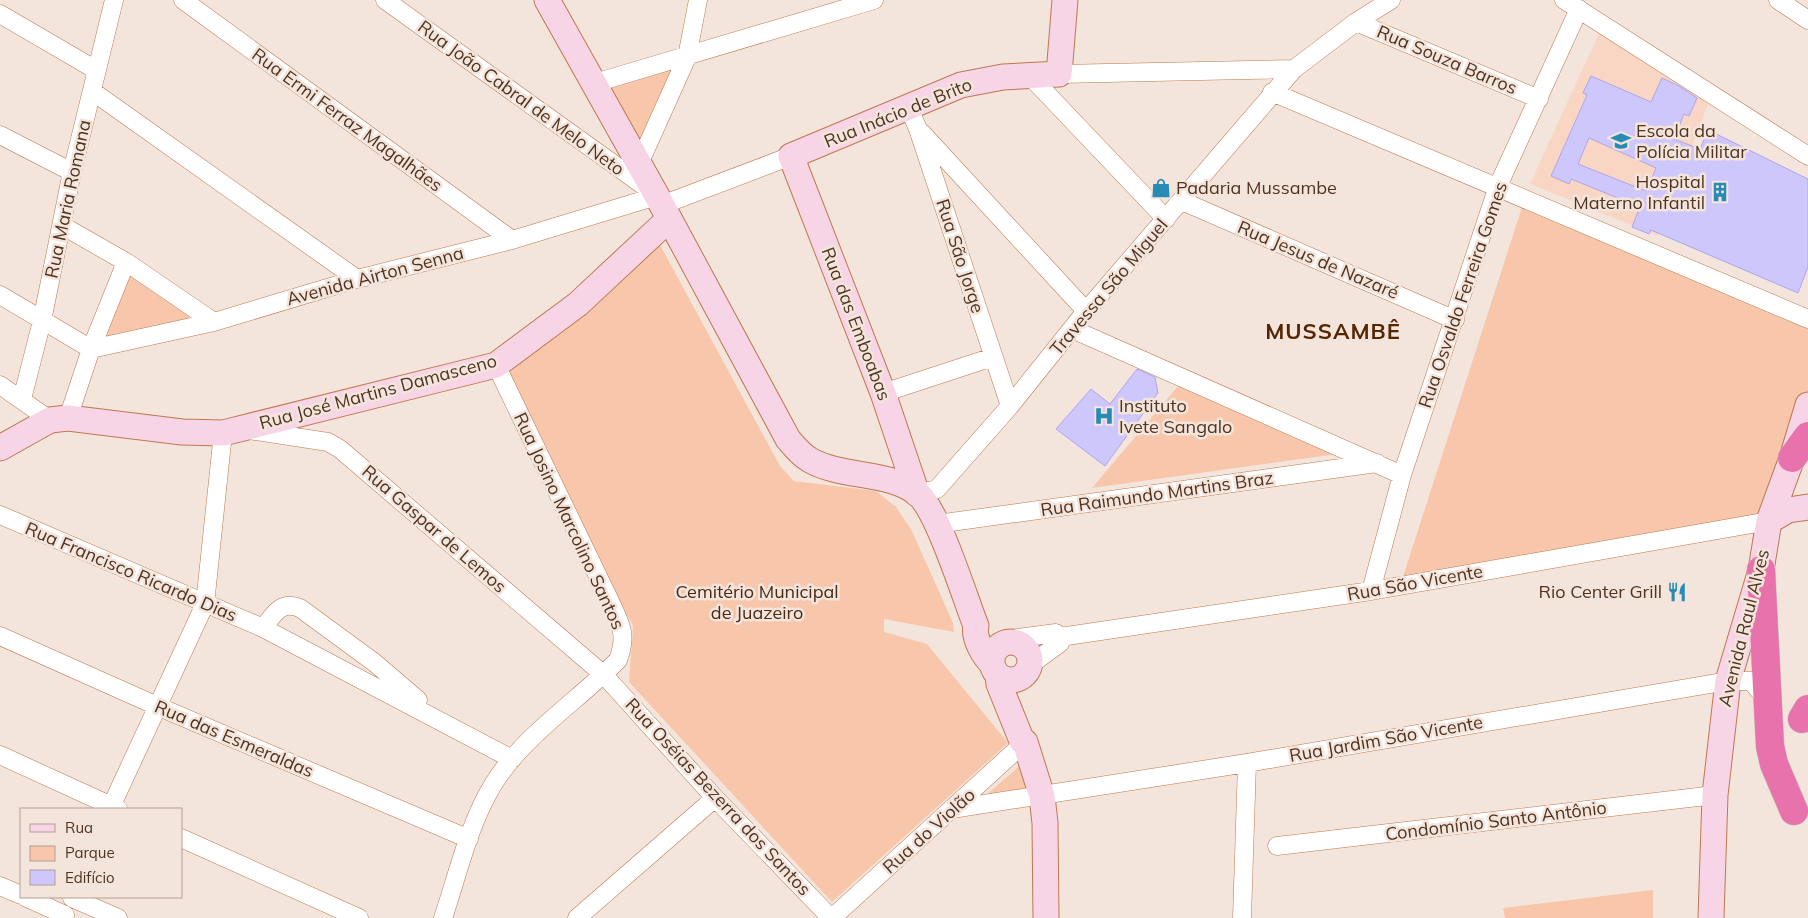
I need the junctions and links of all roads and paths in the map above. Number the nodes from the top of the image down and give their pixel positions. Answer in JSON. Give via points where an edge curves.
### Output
{"nodes":[{"id":1,"x":114,"y":0,"type":"edge"},
{"id":2,"x":183,"y":0,"type":"edge"},
{"id":3,"x":385,"y":0,"type":"edge"},
{"id":4,"x":547,"y":0,"type":"edge"},
{"id":5,"x":698,"y":0,"type":"edge"},
{"id":6,"x":874,"y":0,"type":"edge"},
{"id":7,"x":1065,"y":0,"type":"edge"},
{"id":8,"x":1564,"y":0,"type":"edge"},
{"id":9,"x":1778,"y":0,"type":"edge"},
{"id":10,"x":1384,"y":2,"type":"edge"},
{"id":11,"x":1579,"y":9,"type":"junction"},
{"id":12,"x":0,"y":14,"type":"edge"},
{"id":13,"x":1808,"y":20,"type":"edge"},
{"id":14,"x":1356,"y":22,"type":"junction"},
{"id":15,"x":687,"y":57,"type":"junction"},
{"id":16,"x":1294,"y":69,"type":"junction"},
{"id":17,"x":96,"y":70,"type":"junction"},
{"id":18,"x":1059,"y":74,"type":"junction"},
{"id":19,"x":1029,"y":75,"type":"junction"},
{"id":20,"x":595,"y":83,"type":"junction"},
{"id":21,"x":92,"y":91,"type":"junction"},
{"id":22,"x":1272,"y":92,"type":"junction"},
{"id":23,"x":1539,"y":99,"type":"junction"},
{"id":24,"x":908,"y":106,"type":"junction"},
{"id":25,"x":918,"y":129,"type":"junction"},
{"id":26,"x":0,"y":135,"type":"edge"},
{"id":27,"x":791,"y":156,"type":"junction"},
{"id":28,"x":1808,"y":156,"type":"edge"},
{"id":29,"x":639,"y":164,"type":"junction"},
{"id":30,"x":72,"y":172,"type":"junction"},
{"id":31,"x":1498,"y":186,"type":"junction"},
{"id":32,"x":1182,"y":201,"type":"junction"},
{"id":33,"x":663,"y":207,"type":"junction"},
{"id":34,"x":1166,"y":219,"type":"junction"},
{"id":35,"x":63,"y":226,"type":"junction"},
{"id":36,"x":512,"y":240,"type":"junction"},
{"id":37,"x":126,"y":262,"type":"junction"},
{"id":38,"x":357,"y":279,"type":"junction"},
{"id":39,"x":0,"y":295,"type":"edge"},
{"id":40,"x":1086,"y":311,"type":"junction"},
{"id":41,"x":1808,"y":319,"type":"edge"},
{"id":42,"x":42,"y":320,"type":"junction"},
{"id":43,"x":1455,"y":320,"type":"junction"},
{"id":44,"x":214,"y":322,"type":"junction"},
{"id":45,"x":1072,"y":329,"type":"junction"},
{"id":46,"x":91,"y":349,"type":"junction"},
{"id":47,"x":993,"y":357,"type":"junction"},
{"id":48,"x":496,"y":365,"type":"junction"},
{"id":49,"x":0,"y":385,"type":"edge"},
{"id":50,"x":884,"y":393,"type":"junction"},
{"id":51,"x":22,"y":399,"type":"junction"},
{"id":52,"x":1808,"y":405,"type":"edge"},
{"id":53,"x":1010,"y":406,"type":"junction"},
{"id":54,"x":59,"y":419,"type":"junction"},
{"id":55,"x":232,"y":431,"type":"junction"},
{"id":56,"x":1808,"y":436,"type":"edge"},
{"id":57,"x":0,"y":448,"type":"edge"},
{"id":58,"x":1792,"y":458,"type":"junction"},
{"id":59,"x":1377,"y":463,"type":"junction"},
{"id":60,"x":1402,"y":475,"type":"junction"},
{"id":61,"x":918,"y":494,"type":"junction"},
{"id":62,"x":1808,"y":507,"type":"edge"},
{"id":63,"x":0,"y":515,"type":"edge"},
{"id":64,"x":1769,"y":521,"type":"junction"},
{"id":65,"x":937,"y":524,"type":"junction"},
{"id":66,"x":1761,"y":570,"type":"junction"},
{"id":67,"x":1371,"y":591,"type":"junction"},
{"id":68,"x":205,"y":604,"type":"junction"},
{"id":69,"x":976,"y":626,"type":"junction"},
{"id":70,"x":263,"y":628,"type":"junction"},
{"id":71,"x":0,"y":636,"type":"edge"},
{"id":72,"x":1060,"y":636,"type":"junction"},
{"id":73,"x":1008,"y":642,"type":"junction"},
{"id":74,"x":1029,"y":668,"type":"junction"},
{"id":75,"x":995,"y":670,"type":"junction"},
{"id":76,"x":604,"y":674,"type":"junction"},
{"id":77,"x":1728,"y":681,"type":"junction"},
{"id":78,"x":1767,"y":700,"type":"junction"},
{"id":79,"x":157,"y":706,"type":"junction"},
{"id":80,"x":432,"y":715,"type":"junction"},
{"id":81,"x":1025,"y":742,"type":"junction"},
{"id":82,"x":0,"y":755,"type":"edge"},
{"id":83,"x":512,"y":759,"type":"junction"},
{"id":84,"x":1246,"y":763,"type":"junction"},
{"id":85,"x":1715,"y":795,"type":"junction"},
{"id":86,"x":1042,"y":796,"type":"junction"},
{"id":87,"x":715,"y":798,"type":"junction"},
{"id":88,"x":113,"y":808,"type":"edge"},
{"id":89,"x":952,"y":809,"type":"junction"},
{"id":90,"x":1794,"y":812,"type":"dead end"},
{"id":91,"x":182,"y":838,"type":"edge"},
{"id":92,"x":469,"y":839,"type":"junction"},
{"id":93,"x":1277,"y":846,"type":"dead end"},
{"id":94,"x":0,"y":886,"type":"edge"},
{"id":95,"x":20,"y":895,"type":"edge"},
{"id":96,"x":27,"y":898,"type":"edge"},
{"id":97,"x":72,"y":898,"type":"edge"},
{"id":98,"x":74,"y":898,"type":"edge"},
{"id":99,"x":64,"y":916,"type":"edge"},
{"id":100,"x":118,"y":918,"type":"edge"},
{"id":101,"x":359,"y":918,"type":"edge"},
{"id":102,"x":443,"y":918,"type":"edge"},
{"id":103,"x":577,"y":918,"type":"edge"},
{"id":104,"x":831,"y":918,"type":"edge"},
{"id":105,"x":1046,"y":918,"type":"edge"},
{"id":106,"x":1242,"y":918,"type":"edge"},
{"id":107,"x":1711,"y":918,"type":"edge"}],
"edges":[{"from":1,"to":17,"type":"street","name":"Rua Maria Romana"},
{"from":2,"to":36,"type":"street","name":"Rua Ermi Ferraz Magalhães"},
{"from":3,"to":33,"type":"street","name":"Rua João Cabral de Melo Neto"},
{"from":4,"to":20,"type":"street"},
{"from":5,"to":15,"type":"street"},
{"from":6,"to":15,"type":"street"},
{"from":7,"to":18,"type":"street"},
{"from":8,"to":11,"type":"street"},
{"from":9,"to":13,"type":"street"},
{"from":10,"to":14,"type":"street","name":"Travessa São Miguel"},
{"from":11,"to":23,"type":"street","name":"Rua Osvaldo Ferreira Gomes"},
{"from":11,"to":28,"type":"street"},
{"from":12,"to":17,"type":"street"},
{"from":14,"to":16,"type":"street","name":"Travessa São Miguel"},
{"from":14,"to":23,"type":"street","name":"Rua Souza Barros"},
{"from":15,"to":20,"type":"street"},
{"from":15,"to":29,"type":"street"},
{"from":16,"to":18,"type":"street","name":"Rua Inácio de Brito"},
{"from":16,"to":22,"type":"street","name":"Travessa São Miguel"},
{"from":17,"to":21,"type":"street","name":"Rua Maria Romana"},
{"from":18,"to":19,"type":"street","name":"Rua Inácio de Brito"},
{"from":19,"to":24,"type":"street","name":"Rua Inácio de Brito","via":[[961,85]]},
{"from":19,"to":34,"type":"street"},
{"from":20,"to":29,"type":"street"},
{"from":21,"to":30,"type":"street","name":"Rua Maria Romana"},
{"from":21,"to":38,"type":"street"},
{"from":22,"to":31,"type":"street"},
{"from":22,"to":32,"type":"street","name":"Travessa São Miguel"},
{"from":23,"to":31,"type":"street","name":"Rua Osvaldo Ferreira Gomes"},
{"from":24,"to":25,"type":"street","name":"Rua São Jorge"},
{"from":24,"to":27,"type":"street","name":"Rua Inácio de Brito"},
{"from":25,"to":40,"type":"street"},
{"from":25,"to":47,"type":"street","name":"Rua São Jorge"},
{"from":26,"to":30,"type":"street"},
{"from":27,"to":33,"type":"street","name":"Rua Inácio de Brito"},
{"from":27,"to":50,"type":"street","name":"Rua das Emboabas"},
{"from":29,"to":33,"type":"street"},
{"from":30,"to":35,"type":"street","name":"Rua Maria Romana"},
{"from":31,"to":41,"type":"street"},
{"from":31,"to":43,"type":"street","name":"Rua Osvaldo Ferreira Gomes"},
{"from":32,"to":34,"type":"street","name":"Travessa São Miguel"},
{"from":32,"to":43,"type":"street","name":"Rua Jesus de Nazaré"},
{"from":33,"to":36,"type":"street","name":"Avenida Airton Senna"},
{"from":33,"to":48,"type":"street","name":"Rua José Martins Damasceno","via":[[578,304]]},
{"from":33,"to":61,"type":"street","via":[[788,439],[810,460],[889,481]]},
{"from":34,"to":40,"type":"street","name":"Travessa São Miguel"},
{"from":35,"to":37,"type":"street"},
{"from":35,"to":42,"type":"street","name":"Rua Maria Romana"},
{"from":36,"to":38,"type":"street","name":"Avenida Airton Senna"},
{"from":37,"to":44,"type":"street"},
{"from":37,"to":46,"type":"street"},
{"from":38,"to":44,"type":"street","name":"Avenida Airton Senna"},
{"from":39,"to":42,"type":"street"},
{"from":40,"to":45,"type":"street","name":"Travessa São Miguel"},
{"from":42,"to":46,"type":"street"},
{"from":42,"to":51,"type":"street","name":"Rua Maria Romana"},
{"from":43,"to":60,"type":"street","name":"Rua Osvaldo Ferreira Gomes"},
{"from":44,"to":46,"type":"street","name":"Avenida Airton Senna"},
{"from":45,"to":53,"type":"street","name":"Travessa São Miguel"},
{"from":45,"to":59,"type":"street"},
{"from":46,"to":54,"type":"street"},
{"from":47,"to":50,"type":"street"},
{"from":47,"to":53,"type":"street","name":"Rua São Jorge"},
{"from":48,"to":55,"type":"street","name":"Rua José Martins Damasceno"},
{"from":48,"to":76,"type":"street","name":"Rua Josino Marcolino Santos","via":[[623,630],[623,648],[618,660]]},
{"from":49,"to":51,"type":"street"},
{"from":50,"to":61,"type":"street","name":"Rua das Emboabas"},
{"from":51,"to":54,"type":"street"},
{"from":52,"to":58,"type":"street","name":"Avenida Raul Alves"},
{"from":53,"to":61,"type":"street","name":"Travessa São Miguel","via":[[937,489]]},
{"from":54,"to":55,"type":"street","name":"Rua José Martins Damasceno","via":[[182,432]]},
{"from":54,"to":57,"type":"street"},
{"from":55,"to":68,"type":"street"},
{"from":55,"to":76,"type":"street","name":"Rua Gaspar de Lemos","via":[[328,442],[340,448]]},
{"from":56,"to":58,"type":"highway"},
{"from":58,"to":64,"type":"street","name":"Avenida Raul Alves"},
{"from":59,"to":60,"type":"street"},
{"from":59,"to":65,"type":"street","name":"Rua Raimundo Martins Braz"},
{"from":60,"to":67,"type":"street","name":"Rua Osvaldo Ferreira Gomes"},
{"from":61,"to":65,"type":"street","name":"Rua das Emboabas"},
{"from":62,"to":64,"type":"street","via":[[1788,510]]},
{"from":63,"to":68,"type":"street","name":"Rua Francisco Ricardo Dias"},
{"from":64,"to":66,"type":"street","name":"Avenida Raul Alves"},
{"from":64,"to":67,"type":"street","name":"Rua São Vicente"},
{"from":65,"to":69,"type":"street","name":"Rua das Emboabas"},
{"from":66,"to":77,"type":"street","name":"Avenida Raul Alves"},
{"from":66,"to":78,"type":"highway"},
{"from":67,"to":72,"type":"street","name":"Rua São Vicente"},
{"from":68,"to":70,"type":"street","name":"Rua Francisco Ricardo Dias"},
{"from":68,"to":79,"type":"street"},
{"from":69,"to":73,"type":"street","via":[[982,626]]},
{"from":69,"to":75,"type":"street","via":[[986,658]]},
{"from":70,"to":80,"type":"street","name":"Rua Francisco Ricardo Dias"},
{"from":70,"to":80,"type":"street","name":"Rua Francisco Ricardo Dias","via":[[284,605],[300,608],[375,663]]},
{"from":71,"to":79,"type":"street","name":"Rua das Esmeraldas"},
{"from":72,"to":73,"type":"street","name":"Rua São Vicente","via":[[1056,633]]},
{"from":72,"to":74,"type":"street","via":[[1060,643]]},
{"from":73,"to":74,"type":"street","via":[[1018,643],[1028,652]]},
{"from":73,"to":75,"type":"street","via":[[994,651]]},
{"from":74,"to":75,"type":"street","via":[[1011,680]]},
{"from":74,"to":81,"type":"street","via":[[1024,703]]},
{"from":75,"to":81,"type":"street"},
{"from":76,"to":83,"type":"street","name":"Rua Josino Marcolino Santos"},
{"from":76,"to":87,"type":"street","name":"Rua Oséias Bezerra dos Santos"},
{"from":77,"to":78,"type":"street","name":"Rua Jardim São Vicente","via":[[1751,681]]},
{"from":77,"to":84,"type":"street","name":"Rua Jardim São Vicente"},
{"from":77,"to":85,"type":"street","name":"Avenida Raul Alves"},
{"from":78,"to":90,"type":"highway","via":[[1774,764]]},
{"from":79,"to":88,"type":"street"},
{"from":79,"to":92,"type":"street","name":"Rua das Esmeraldas"},
{"from":80,"to":83,"type":"street","name":"Rua Francisco Ricardo Dias"},
{"from":81,"to":86,"type":"street"},
{"from":81,"to":89,"type":"street","name":"Rua do Violão"},
{"from":82,"to":88,"type":"street"},
{"from":83,"to":92,"type":"street","name":"Rua Josino Marcolino Santos","via":[[493,784]]},
{"from":84,"to":86,"type":"street","name":"Rua Jardim São Vicente"},
{"from":84,"to":106,"type":"street"},
{"from":85,"to":93,"type":"street","name":"Condomínio Santo Antônio"},
{"from":85,"to":107,"type":"street","name":"Avenida Raul Alves"},
{"from":86,"to":89,"type":"street","name":"Rua Jardim São Vicente"},
{"from":86,"to":105,"type":"street"},
{"from":87,"to":103,"type":"street"},
{"from":87,"to":104,"type":"street","name":"Rua Oséias Bezerra dos Santos"},
{"from":89,"to":104,"type":"street","name":"Rua do Violão"},
{"from":91,"to":101,"type":"street"},
{"from":92,"to":102,"type":"street","name":"Rua Josino Marcolino Santos"},
{"from":94,"to":95,"type":"street"},
{"from":96,"to":99,"type":"street"},
{"from":97,"to":99,"type":"street"},
{"from":98,"to":100,"type":"street"}]}
